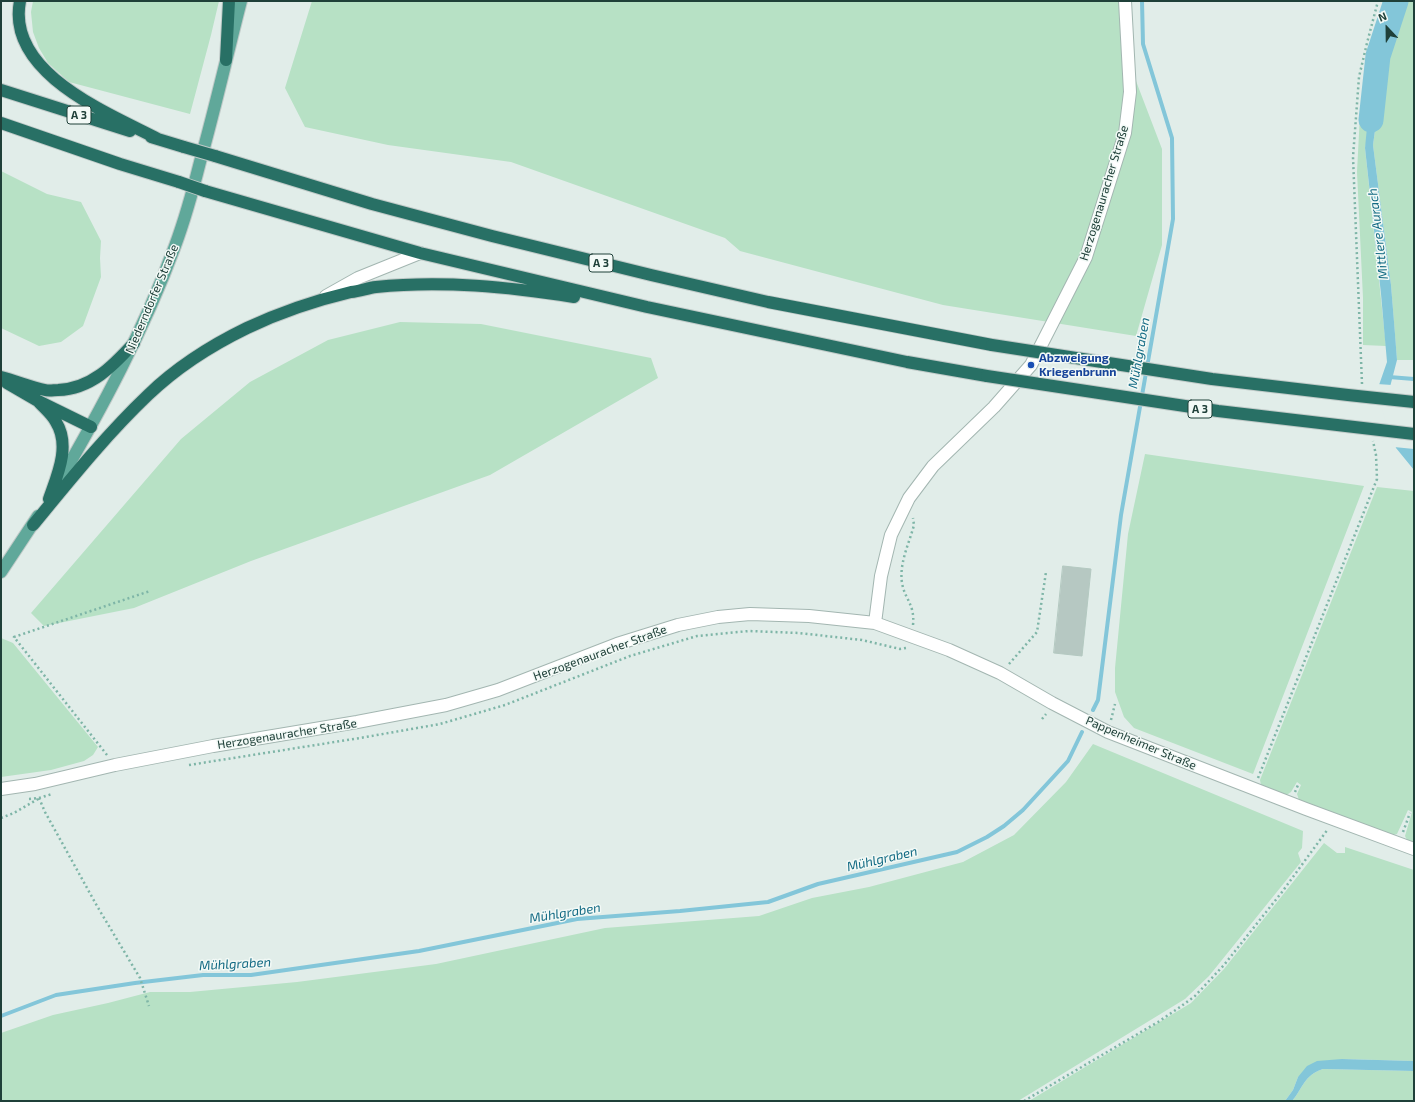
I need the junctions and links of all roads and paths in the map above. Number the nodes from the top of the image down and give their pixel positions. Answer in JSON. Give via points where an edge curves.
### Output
{"nodes":[{"id":1,"x":20,"y":1,"type":"edge"},
{"id":2,"x":229,"y":1,"type":"edge"},
{"id":3,"x":241,"y":1,"type":"edge"},
{"id":4,"x":1124,"y":1,"type":"edge"},
{"id":5,"x":226,"y":60,"type":"junction"},
{"id":6,"x":1,"y":90,"type":"edge"},
{"id":7,"x":1,"y":123,"type":"edge"},
{"id":8,"x":158,"y":139,"type":"junction"},
{"id":9,"x":420,"y":253,"type":"junction"},
{"id":10,"x":321,"y":299,"type":"junction"},
{"id":11,"x":647,"y":307,"type":"junction"},
{"id":12,"x":134,"y":343,"type":"junction"},
{"id":13,"x":1,"y":378,"type":"edge"},
{"id":14,"x":38,"y":401,"type":"junction"},
{"id":15,"x":1414,"y":402,"type":"edge"},
{"id":16,"x":91,"y":427,"type":"junction"},
{"id":17,"x":1414,"y":434,"type":"edge"},
{"id":18,"x":49,"y":499,"type":"junction"},
{"id":19,"x":33,"y":524,"type":"junction"},
{"id":20,"x":1,"y":572,"type":"edge"},
{"id":21,"x":1046,"y":572,"type":"dead end"},
{"id":22,"x":150,"y":591,"type":"dead end"},
{"id":23,"x":875,"y":623,"type":"junction"},
{"id":24,"x":1000,"y":673,"type":"junction"},
{"id":25,"x":115,"y":765,"type":"junction"},
{"id":26,"x":1,"y":789,"type":"edge"},
{"id":27,"x":1410,"y":813,"type":"dead end"},
{"id":28,"x":1,"y":818,"type":"edge"},
{"id":29,"x":1334,"y":820,"type":"junction"},
{"id":30,"x":1398,"y":844,"type":"junction"},
{"id":31,"x":1414,"y":850,"type":"edge"},
{"id":32,"x":149,"y":1006,"type":"dead end"},
{"id":33,"x":1024,"y":1101,"type":"edge"}],
"edges":[{"from":1,"to":8,"type":"highway","via":[[24,38],[29,50],[44,70],[79,97]]},
{"from":2,"to":5,"type":"highway"},
{"from":3,"to":5,"type":"main road","name":"Niederndorfer Straße"},
{"from":4,"to":23,"type":"street","name":"Herzogenauracher Straße","via":[[1130,92],[1125,133],[1086,257],[1031,365],[994,407],[933,466],[909,498],[891,535],[880,576]]},
{"from":5,"to":12,"type":"main road","name":"Niederndorfer Straße","via":[[187,211],[156,296]]},
{"from":6,"to":8,"type":"highway","number":"A 3"},
{"from":7,"to":9,"type":"highway","number":"A 3","bridge":true,"via":[[205,191]]},
{"from":8,"to":15,"type":"highway","number":"A 3","bridge":true,"via":[[372,204],[492,236],[776,304],[992,345],[1212,379]]},
{"from":9,"to":10,"type":"street","via":[[358,278]]},
{"from":9,"to":11,"type":"highway","number":"A 3"},
{"from":10,"to":11,"type":"highway","via":[[375,287],[426,284],[490,286]]},
{"from":10,"to":19,"type":"highway","via":[[278,314],[235,334],[184,365],[149,394],[113,431]]},
{"from":11,"to":17,"type":"highway","number":"A 3","bridge":true,"via":[[987,376],[1218,411]]},
{"from":12,"to":13,"type":"highway","via":[[102,375],[78,387],[47,391]]},
{"from":12,"to":16,"type":"main road","name":"Niederndorfer Straße"},
{"from":13,"to":14,"type":"highway"},
{"from":14,"to":16,"type":"highway"},
{"from":14,"to":18,"type":"highway","via":[[56,421],[63,443],[60,467]]},
{"from":16,"to":18,"type":"main road","name":"Niederndorfer Straße"},
{"from":18,"to":19,"type":"main road","name":"Niederndorfer Straße"},
{"from":19,"to":20,"type":"main road","name":"Niederndorfer Straße"},
{"from":21,"to":24,"type":"path","via":[[1037,632]]},
{"from":22,"to":25,"type":"path","via":[[14,637]]},
{"from":23,"to":24,"type":"street","name":"Pappenheimer Straße","via":[[949,650]]},
{"from":23,"to":25,"type":"street","name":"Herzogenauracher Straße","via":[[809,616],[750,614],[718,617],[678,625],[617,644],[504,688],[446,705]]},
{"from":24,"to":29,"type":"street","name":"Pappenheimer Straße","via":[[1108,732]]},
{"from":25,"to":26,"type":"street","name":"Herzogenauracher Straße","via":[[35,784]]},
{"from":27,"to":30,"type":"path"},
{"from":28,"to":32,"type":"path","via":[[39,798],[97,906],[140,978]]},
{"from":29,"to":30,"type":"street","name":"Pappenheimer Straße"},
{"from":29,"to":33,"type":"path","via":[[1282,892],[1224,965],[1195,996],[1158,1022]]},
{"from":30,"to":31,"type":"street","name":"Pappenheimer Straße"}]}
